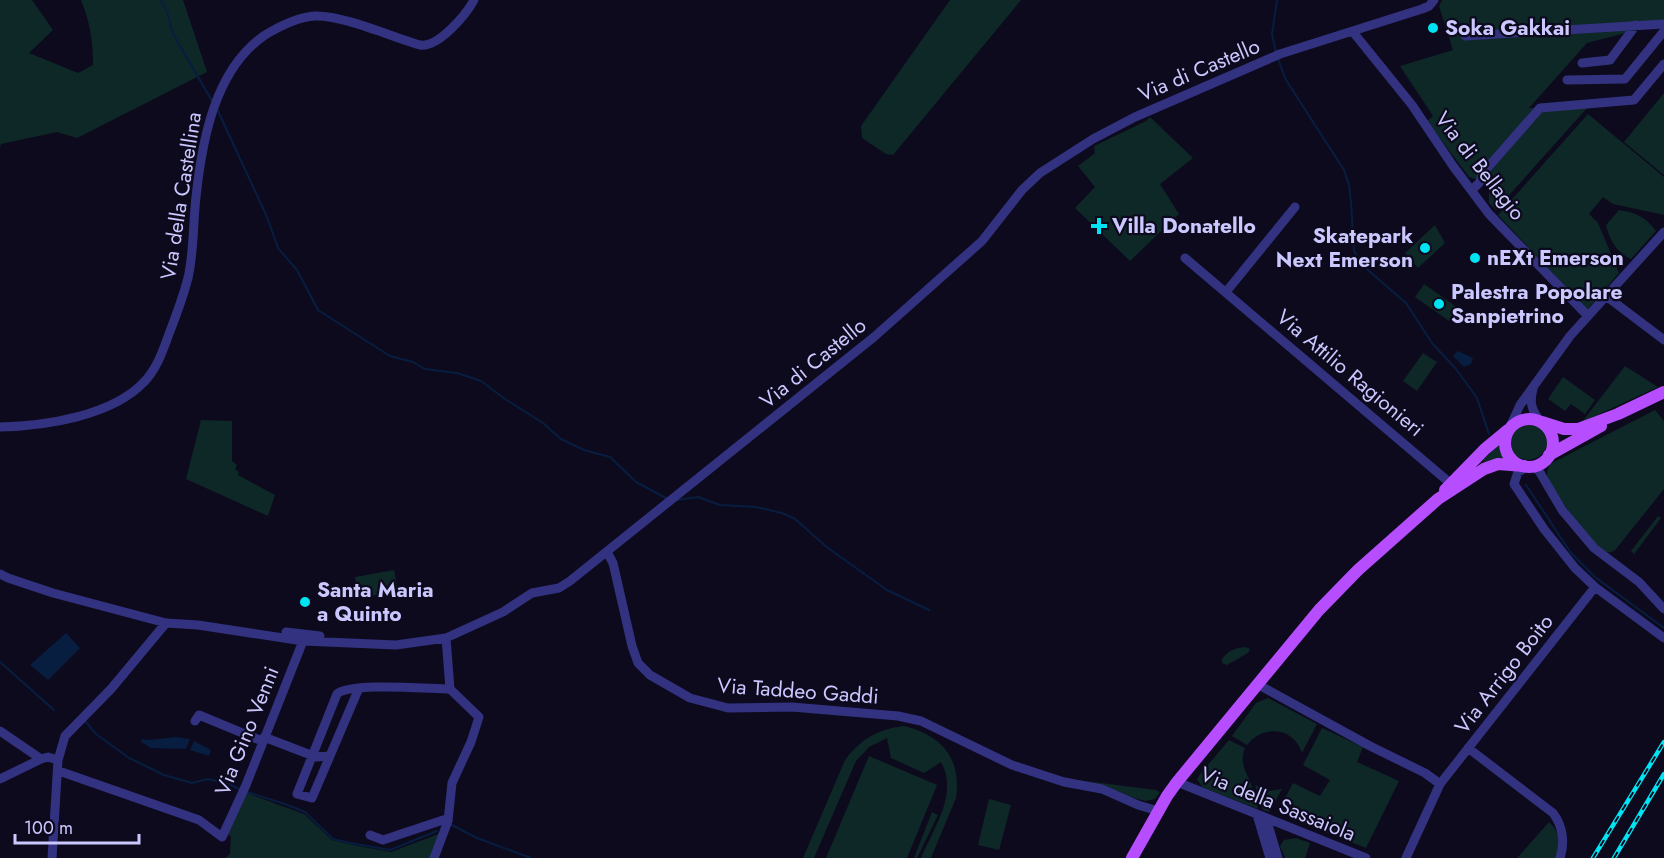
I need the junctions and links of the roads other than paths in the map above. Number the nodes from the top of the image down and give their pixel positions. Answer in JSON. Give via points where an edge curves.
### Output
{"nodes":[{"id":1,"x":474,"y":0,"type":"edge"},
{"id":2,"x":1434,"y":0,"type":"edge"},
{"id":3,"x":1664,"y":24,"type":"edge"},
{"id":4,"x":1636,"y":25,"type":"junction"},
{"id":5,"x":1664,"y":31,"type":"edge"},
{"id":6,"x":1353,"y":32,"type":"junction"},
{"id":7,"x":1465,"y":36,"type":"dead end"},
{"id":8,"x":1582,"y":63,"type":"dead end"},
{"id":9,"x":1664,"y":64,"type":"edge"},
{"id":10,"x":1567,"y":80,"type":"dead end"},
{"id":11,"x":1472,"y":190,"type":"junction"},
{"id":12,"x":1295,"y":207,"type":"dead end"},
{"id":13,"x":1664,"y":232,"type":"edge"},
{"id":14,"x":1185,"y":258,"type":"dead end"},
{"id":15,"x":1226,"y":292,"type":"junction"},
{"id":16,"x":1606,"y":296,"type":"junction"},
{"id":17,"x":1588,"y":316,"type":"junction"},
{"id":18,"x":1664,"y":339,"type":"edge"},
{"id":19,"x":1534,"y":387,"type":"junction"},
{"id":20,"x":1664,"y":392,"type":"edge"},
{"id":21,"x":1618,"y":414,"type":"junction"},
{"id":22,"x":1541,"y":422,"type":"junction"},
{"id":23,"x":0,"y":427,"type":"edge"},
{"id":24,"x":1509,"y":429,"type":"junction"},
{"id":25,"x":1550,"y":455,"type":"junction"},
{"id":26,"x":1528,"y":466,"type":"junction"},
{"id":27,"x":1450,"y":483,"type":"junction"},
{"id":28,"x":1438,"y":499,"type":"junction"},
{"id":29,"x":607,"y":552,"type":"junction"},
{"id":30,"x":0,"y":574,"type":"edge"},
{"id":31,"x":1595,"y":587,"type":"junction"},
{"id":32,"x":1664,"y":609,"type":"edge"},
{"id":33,"x":166,"y":624,"type":"junction"},
{"id":34,"x":249,"y":632,"type":"junction"},
{"id":35,"x":446,"y":638,"type":"junction"},
{"id":36,"x":1664,"y":638,"type":"edge"},
{"id":37,"x":303,"y":641,"type":"junction"},
{"id":38,"x":361,"y":644,"type":"junction"},
{"id":39,"x":1257,"y":684,"type":"junction"},
{"id":40,"x":359,"y":688,"type":"junction"},
{"id":41,"x":450,"y":689,"type":"junction"},
{"id":42,"x":198,"y":716,"type":"dead end"},
{"id":43,"x":0,"y":731,"type":"edge"},
{"id":44,"x":263,"y":739,"type":"junction"},
{"id":45,"x":1468,"y":748,"type":"junction"},
{"id":46,"x":312,"y":755,"type":"junction"},
{"id":47,"x":329,"y":756,"type":"junction"},
{"id":48,"x":41,"y":759,"type":"junction"},
{"id":49,"x":58,"y":760,"type":"junction"},
{"id":50,"x":58,"y":771,"type":"junction"},
{"id":51,"x":0,"y":779,"type":"edge"},
{"id":52,"x":1177,"y":782,"type":"junction"},
{"id":53,"x":1440,"y":784,"type":"junction"},
{"id":54,"x":1155,"y":816,"type":"junction"},
{"id":55,"x":1262,"y":816,"type":"junction"},
{"id":56,"x":448,"y":821,"type":"junction"},
{"id":57,"x":370,"y":835,"type":"dead end"},
{"id":58,"x":1137,"y":855,"type":"edge"},
{"id":59,"x":52,"y":858,"type":"edge"},
{"id":60,"x":434,"y":858,"type":"edge"},
{"id":61,"x":1270,"y":858,"type":"edge"},
{"id":62,"x":1278,"y":858,"type":"edge"},
{"id":63,"x":1366,"y":858,"type":"edge"},
{"id":64,"x":1406,"y":858,"type":"edge"},
{"id":65,"x":1560,"y":858,"type":"edge"}],
"edges":[{"from":1,"to":23,"type":"street","name":"Via della Castellina","via":[[462,17],[428,46],[329,16],[282,24],[258,40],[237,62],[210,119],[196,195],[188,278],[158,362],[144,382],[88,415]]},
{"from":2,"to":6,"type":"street","name":"Via di Castello","via":[[1422,9]]},
{"from":3,"to":4,"type":"street"},
{"from":4,"to":7,"type":"street"},
{"from":4,"to":8,"type":"street","via":[[1610,60]]},
{"from":5,"to":10,"type":"street","via":[[1625,79]]},
{"from":6,"to":11,"type":"street","name":"Via di Bellagio","via":[[1412,105]]},
{"from":6,"to":29,"type":"street","name":"Via di Castello","via":[[1277,56],[1135,117],[1040,172],[982,241],[874,337]]},
{"from":9,"to":11,"type":"street","via":[[1634,100],[1540,108]]},
{"from":11,"to":17,"type":"street","name":"Via di Bellagio","via":[[1489,214]]},
{"from":12,"to":15,"type":"street"},
{"from":13,"to":16,"type":"street"},
{"from":14,"to":15,"type":"street","name":"Via Attilio Ragionieri"},
{"from":15,"to":27,"type":"street","name":"Via Attilio Ragionieri"},
{"from":16,"to":17,"type":"street"},
{"from":16,"to":18,"type":"street"},
{"from":17,"to":19,"type":"street"},
{"from":19,"to":22,"type":"street","via":[[1531,406]]},
{"from":19,"to":24,"type":"street"},
{"from":20,"to":21,"type":"main road"},
{"from":21,"to":22,"type":"main road","via":[[1572,430]]},
{"from":21,"to":25,"type":"main road"},
{"from":22,"to":24,"type":"main road","via":[[1525,419]]},
{"from":22,"to":25,"type":"main road","via":[[1552,438]]},
{"from":24,"to":26,"type":"main road","via":[[1505,440],[1507,452],[1514,461]]},
{"from":24,"to":27,"type":"main road"},
{"from":25,"to":26,"type":"main road"},
{"from":26,"to":28,"type":"main road","via":[[1488,467]]},
{"from":26,"to":31,"type":"street","via":[[1514,479],[1516,487],[1557,546]]},
{"from":26,"to":32,"type":"street","via":[[1539,471],[1565,514],[1594,548],[1639,582]]},
{"from":27,"to":28,"type":"main road"},
{"from":28,"to":39,"type":"main road","via":[[1334,594]]},
{"from":29,"to":35,"type":"street","name":"Via di Castello","via":[[559,588],[532,593],[503,612]]},
{"from":29,"to":54,"type":"street","name":"Via Taddeo Gaddi","via":[[638,663],[679,692],[702,703],[728,708],[792,707],[921,721],[1012,765],[1102,789]]},
{"from":30,"to":33,"type":"street"},
{"from":31,"to":36,"type":"street"},
{"from":31,"to":45,"type":"street","name":"Via Arrigo Boito"},
{"from":33,"to":34,"type":"street","name":"Via di Castello"},
{"from":33,"to":49,"type":"street","via":[[65,736]]},
{"from":34,"to":37,"type":"street","name":"Via di Castello"},
{"from":34,"to":38,"type":"street","via":[[255,629],[356,639]]},
{"from":35,"to":38,"type":"street","name":"Via di Castello","via":[[396,645]]},
{"from":35,"to":41,"type":"street"},
{"from":37,"to":38,"type":"street","name":"Via di Castello"},
{"from":37,"to":44,"type":"street","name":"Via Gino Venni"},
{"from":39,"to":52,"type":"main road"},
{"from":39,"to":53,"type":"street"},
{"from":40,"to":41,"type":"street"},
{"from":40,"to":46,"type":"street","via":[[337,694]]},
{"from":40,"to":47,"type":"street"},
{"from":41,"to":56,"type":"street","via":[[479,717],[452,783]]},
{"from":42,"to":44,"type":"street"},
{"from":43,"to":48,"type":"street"},
{"from":44,"to":46,"type":"street"},
{"from":44,"to":50,"type":"street","name":"Via Gino Venni","via":[[222,837],[199,820]]},
{"from":45,"to":53,"type":"street","name":"Via Arrigo Boito"},
{"from":45,"to":65,"type":"street","via":[[1553,813],[1563,840]]},
{"from":46,"to":47,"type":"street"},
{"from":46,"to":47,"type":"street","via":[[297,794],[312,798]]},
{"from":48,"to":49,"type":"street"},
{"from":48,"to":51,"type":"street"},
{"from":49,"to":50,"type":"street"},
{"from":50,"to":59,"type":"street"},
{"from":52,"to":54,"type":"main road"},
{"from":52,"to":55,"type":"street","name":"Via della Sassaiola"},
{"from":53,"to":64,"type":"street","name":"Via Arrigo Boito"},
{"from":54,"to":58,"type":"main road"},
{"from":55,"to":61,"type":"street"},
{"from":55,"to":62,"type":"street"},
{"from":55,"to":63,"type":"street","name":"Via della Sassaiola"},
{"from":56,"to":57,"type":"street","via":[[383,840]]},
{"from":56,"to":60,"type":"street"}]}
